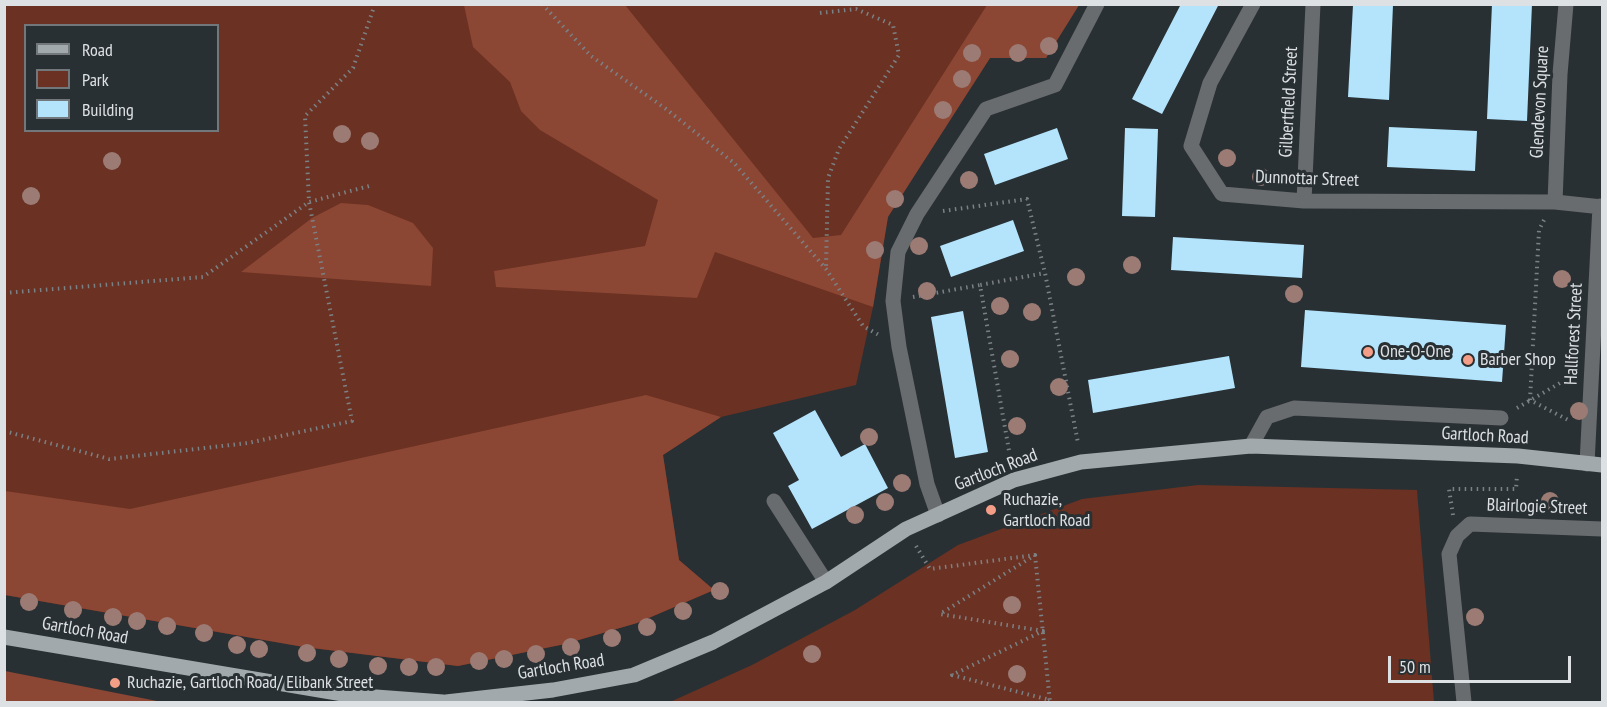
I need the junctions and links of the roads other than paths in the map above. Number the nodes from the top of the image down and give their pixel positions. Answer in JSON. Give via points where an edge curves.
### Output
{"nodes":[{"id":1,"x":1097,"y":4,"type":"edge"},
{"id":2,"x":1253,"y":4,"type":"edge"},
{"id":3,"x":1313,"y":4,"type":"edge"},
{"id":4,"x":1566,"y":4,"type":"edge"},
{"id":5,"x":1304,"y":201,"type":"junction"},
{"id":6,"x":1555,"y":202,"type":"junction"},
{"id":7,"x":1601,"y":207,"type":"edge"},
{"id":8,"x":1501,"y":418,"type":"dead end"},
{"id":9,"x":1251,"y":446,"type":"junction"},
{"id":10,"x":1595,"y":464,"type":"edge"},
{"id":11,"x":774,"y":501,"type":"dead end"},
{"id":12,"x":938,"y":515,"type":"junction"},
{"id":13,"x":1602,"y":529,"type":"edge"},
{"id":14,"x":826,"y":582,"type":"junction"},
{"id":15,"x":4,"y":638,"type":"edge"},
{"id":16,"x":445,"y":702,"type":"edge"},
{"id":17,"x":1464,"y":702,"type":"edge"}],
"edges":[{"from":1,"to":12,"type":"street","via":[[1055,86],[986,108],[917,214],[898,252],[894,301],[899,347],[927,484]]},
{"from":2,"to":5,"type":"street","name":"Dunnottar Street","via":[[1210,83],[1191,146],[1221,194]]},
{"from":3,"to":5,"type":"street","name":"Gilbertfield Street"},
{"from":4,"to":6,"type":"street","name":"Glendevon Square"},
{"from":5,"to":6,"type":"street","name":"Dunnottar Street"},
{"from":6,"to":7,"type":"street","name":"Dunnottar Street"},
{"from":7,"to":10,"type":"street","name":"Hallforest Street","via":[[1589,431]]},
{"from":8,"to":9,"type":"street","via":[[1294,408],[1267,417]]},
{"from":9,"to":10,"type":"main road","name":"Gartloch Road","via":[[1518,456]]},
{"from":9,"to":12,"type":"main road","name":"Gartloch Road","via":[[1081,462],[1014,480]]},
{"from":11,"to":14,"type":"street"},
{"from":12,"to":14,"type":"main road","name":"Gartloch Road","via":[[906,529]]},
{"from":13,"to":17,"type":"street","name":"Blairlogie Street","via":[[1470,525],[1457,536],[1449,554]]},
{"from":14,"to":16,"type":"main road","name":"Gartloch Road","via":[[713,642],[634,675],[553,690]]},
{"from":15,"to":16,"type":"main road","name":"Gartloch Road","via":[[349,695]]}]}
